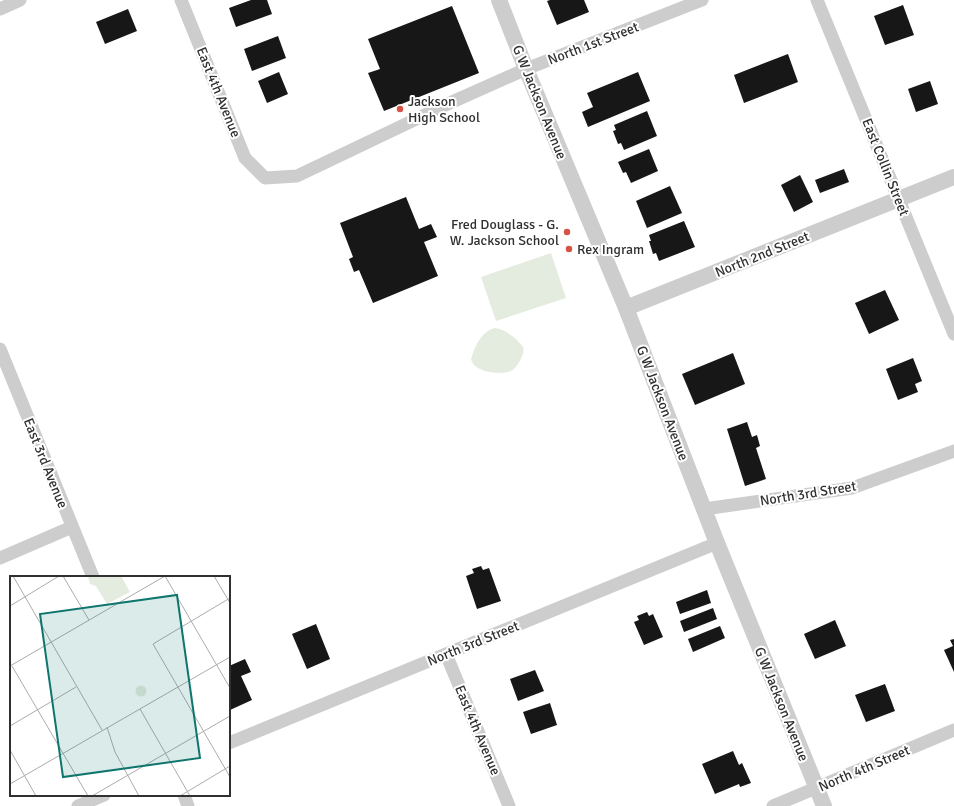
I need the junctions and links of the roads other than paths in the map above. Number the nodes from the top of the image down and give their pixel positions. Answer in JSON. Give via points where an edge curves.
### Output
{"nodes":[{"id":1,"x":20,"y":0,"type":"edge"},
{"id":2,"x":181,"y":0,"type":"edge"},
{"id":3,"x":499,"y":0,"type":"edge"},
{"id":4,"x":702,"y":0,"type":"edge"},
{"id":5,"x":817,"y":0,"type":"edge"},
{"id":6,"x":0,"y":8,"type":"edge"},
{"id":7,"x":526,"y":69,"type":"junction"},
{"id":8,"x":954,"y":177,"type":"edge"},
{"id":9,"x":265,"y":178,"type":"joint"},
{"id":10,"x":899,"y":200,"type":"junction"},
{"id":11,"x":626,"y":308,"type":"junction"},
{"id":12,"x":954,"y":334,"type":"edge"},
{"id":13,"x":0,"y":349,"type":"edge"},
{"id":14,"x":954,"y":450,"type":"edge"},
{"id":15,"x":704,"y":509,"type":"junction"},
{"id":16,"x":72,"y":527,"type":"junction"},
{"id":17,"x":717,"y":543,"type":"junction"},
{"id":18,"x":0,"y":558,"type":"edge"},
{"id":19,"x":93,"y":576,"type":"edge"},
{"id":20,"x":446,"y":654,"type":"junction"},
{"id":21,"x":954,"y":730,"type":"edge"},
{"id":22,"x":230,"y":743,"type":"edge"},
{"id":23,"x":817,"y":788,"type":"junction"},
{"id":24,"x":102,"y":796,"type":"edge"},
{"id":25,"x":184,"y":796,"type":"edge"},
{"id":26,"x":78,"y":806,"type":"edge"},
{"id":27,"x":188,"y":806,"type":"edge"},
{"id":28,"x":509,"y":806,"type":"edge"},
{"id":29,"x":773,"y":806,"type":"edge"},
{"id":30,"x":824,"y":806,"type":"edge"}],
"edges":[{"from":1,"to":6,"type":"street"},
{"from":2,"to":9,"type":"street","name":"East 4th Avenue","via":[[245,158]]},
{"from":3,"to":7,"type":"street","name":"G W Jackson Avenue"},
{"from":4,"to":7,"type":"street","name":"North 1st Street"},
{"from":5,"to":10,"type":"street","name":"East Collin Street"},
{"from":7,"to":9,"type":"street","name":"North 1st Street","via":[[296,176]]},
{"from":7,"to":11,"type":"street","name":"G W Jackson Avenue"},
{"from":8,"to":10,"type":"street","name":"North 2nd Street"},
{"from":10,"to":11,"type":"street","name":"North 2nd Street"},
{"from":10,"to":12,"type":"street","name":"East Collin Street"},
{"from":11,"to":15,"type":"street","name":"G W Jackson Avenue"},
{"from":13,"to":16,"type":"street","name":"East 3rd Avenue"},
{"from":14,"to":15,"type":"street","name":"North 3rd Street","via":[[852,488]]},
{"from":15,"to":17,"type":"street","name":"G W Jackson Avenue"},
{"from":16,"to":18,"type":"street"},
{"from":16,"to":19,"type":"street","name":"East 3rd Avenue"},
{"from":17,"to":20,"type":"street","name":"North 3rd Street"},
{"from":17,"to":23,"type":"street","name":"G W Jackson Avenue"},
{"from":20,"to":22,"type":"street","name":"North 3rd Street"},
{"from":20,"to":28,"type":"street","name":"East 4th Avenue"},
{"from":21,"to":23,"type":"street","name":"North 4th Street"},
{"from":23,"to":29,"type":"street","name":"North 4th Street"},
{"from":23,"to":30,"type":"street","name":"G W Jackson Avenue"},
{"from":24,"to":26,"type":"street"},
{"from":25,"to":27,"type":"street"}]}
